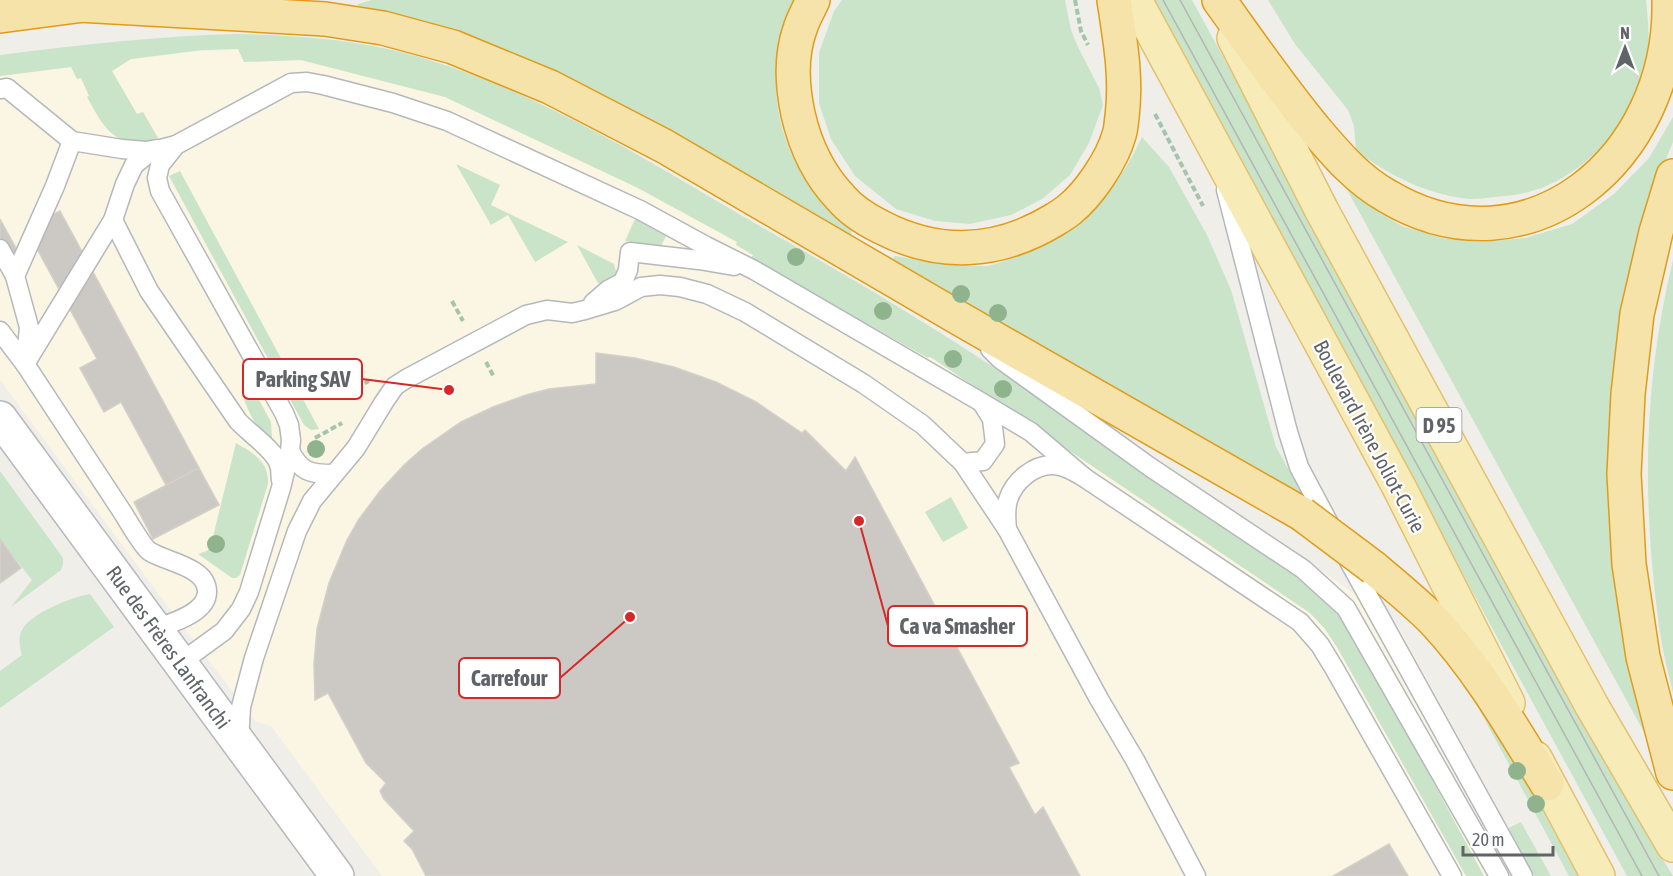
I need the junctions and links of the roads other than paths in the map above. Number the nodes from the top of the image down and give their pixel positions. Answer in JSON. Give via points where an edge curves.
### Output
{"nodes":[{"id":1,"x":118,"y":0,"type":"edge"},
{"id":2,"x":813,"y":0,"type":"edge"},
{"id":3,"x":1114,"y":0,"type":"edge"},
{"id":4,"x":1135,"y":0,"type":"edge"},
{"id":5,"x":1217,"y":0,"type":"edge"},
{"id":6,"x":1669,"y":0,"type":"edge"},
{"id":7,"x":79,"y":5,"type":"junction"},
{"id":8,"x":4,"y":16,"type":"edge"},
{"id":9,"x":0,"y":89,"type":"edge"},
{"id":10,"x":72,"y":141,"type":"junction"},
{"id":11,"x":176,"y":145,"type":"junction"},
{"id":12,"x":1216,"y":150,"type":"junction"},
{"id":13,"x":1673,"y":176,"type":"edge"},
{"id":14,"x":113,"y":220,"type":"junction"},
{"id":15,"x":0,"y":249,"type":"edge"},
{"id":16,"x":754,"y":270,"type":"junction"},
{"id":17,"x":15,"y":276,"type":"junction"},
{"id":18,"x":585,"y":310,"type":"junction"},
{"id":19,"x":962,"y":320,"type":"junction"},
{"id":20,"x":0,"y":331,"type":"edge"},
{"id":21,"x":25,"y":364,"type":"junction"},
{"id":22,"x":981,"y":402,"type":"junction"},
{"id":23,"x":0,"y":418,"type":"edge"},
{"id":24,"x":290,"y":451,"type":"junction"},
{"id":25,"x":963,"y":463,"type":"junction"},
{"id":26,"x":333,"y":474,"type":"junction"},
{"id":27,"x":1085,"y":478,"type":"junction"},
{"id":28,"x":281,"y":488,"type":"junction"},
{"id":29,"x":1007,"y":529,"type":"junction"},
{"id":30,"x":155,"y":629,"type":"junction"},
{"id":31,"x":180,"y":663,"type":"junction"},
{"id":32,"x":239,"y":742,"type":"junction"},
{"id":33,"x":1673,"y":773,"type":"edge"},
{"id":34,"x":1547,"y":784,"type":"junction"},
{"id":35,"x":1673,"y":845,"type":"edge"},
{"id":36,"x":337,"y":876,"type":"edge"},
{"id":37,"x":1196,"y":876,"type":"edge"},
{"id":38,"x":1452,"y":876,"type":"edge"},
{"id":39,"x":1499,"y":876,"type":"edge"},
{"id":40,"x":1523,"y":876,"type":"edge"},
{"id":41,"x":1598,"y":876,"type":"edge"}],
"edges":[{"from":1,"to":7,"type":"highway"},
{"from":2,"to":3,"type":"highway","via":[[793,58],[793,89],[802,129],[817,166],[841,200],[867,220],[898,236],[932,246],[967,249],[1003,243],[1035,231],[1069,210],[1094,184],[1109,160],[1120,135],[1125,87]]},
{"from":4,"to":12,"type":"main road","name":"Boulevard Irène Joliot-Curie"},
{"from":5,"to":6,"type":"highway","via":[[1293,103],[1355,174],[1417,211],[1449,221],[1485,225],[1519,221],[1557,208],[1594,187],[1620,165],[1652,120],[1663,93],[1672,40]]},
{"from":5,"to":35,"type":"main road","number":"D 95","via":[[1321,209],[1592,706]]},
{"from":7,"to":8,"type":"highway"},
{"from":7,"to":19,"type":"highway","via":[[325,19],[383,28],[453,47],[550,87],[664,146]]},
{"from":9,"to":10,"type":"lane","via":[[7,88]]},
{"from":10,"to":11,"type":"lane","via":[[147,151]]},
{"from":10,"to":17,"type":"lane"},
{"from":11,"to":14,"type":"lane","via":[[150,152],[134,165]]},
{"from":11,"to":16,"type":"lane","via":[[291,83],[323,85],[447,121],[640,210]]},
{"from":11,"to":24,"type":"lane","via":[[160,165],[160,190],[284,413],[289,425]]},
{"from":12,"to":34,"type":"main road","name":"Boulevard Irène Joliot-Curie","via":[[1399,487]]},
{"from":12,"to":40,"type":"lane","via":[[1299,467]]},
{"from":13,"to":33,"type":"highway","via":[[1637,314],[1624,474],[1629,564],[1643,657]]},
{"from":14,"to":21,"type":"lane"},
{"from":14,"to":28,"type":"lane","via":[[149,291],[232,412],[271,451],[279,464]]},
{"from":15,"to":17,"type":"lane"},
{"from":16,"to":18,"type":"lane","via":[[630,252],[623,282]]},
{"from":16,"to":22,"type":"lane"},
{"from":17,"to":21,"type":"lane","via":[[29,327]]},
{"from":18,"to":25,"type":"lane","via":[[615,301],[640,287],[680,287],[707,294],[745,312],[864,384],[923,425]]},
{"from":18,"to":26,"type":"lane","via":[[547,310],[526,315],[395,386],[356,448]]},
{"from":19,"to":34,"type":"highway","bridge":true,"via":[[1302,514],[1374,568],[1432,619],[1462,654],[1500,706]]},
{"from":19,"to":39,"type":"lane","via":[[1000,359],[1150,467],[1303,569],[1346,608]]},
{"from":20,"to":21,"type":"lane"},
{"from":21,"to":30,"type":"lane","via":[[148,551],[204,579],[205,601],[179,620]]},
{"from":22,"to":25,"type":"lane","via":[[992,419],[995,444],[983,461]]},
{"from":22,"to":27,"type":"lane","via":[[1030,432]]},
{"from":23,"to":30,"type":"street","name":"Rue des Frères Lanfranchi"},
{"from":24,"to":26,"type":"lane","via":[[297,464],[307,471]]},
{"from":24,"to":28,"type":"lane"},
{"from":25,"to":29,"type":"lane"},
{"from":26,"to":32,"type":"lane","via":[[312,501],[297,531],[274,594],[242,707]]},
{"from":27,"to":29,"type":"lane","via":[[1053,465],[1026,475],[1008,500]]},
{"from":27,"to":38,"type":"lane","via":[[1300,622],[1334,668]]},
{"from":28,"to":31,"type":"lane","via":[[242,609],[224,631]]},
{"from":29,"to":37,"type":"lane"},
{"from":30,"to":31,"type":"street","name":"Rue des Frères Lanfranchi"},
{"from":31,"to":32,"type":"street","name":"Rue des Frères Lanfranchi"},
{"from":32,"to":36,"type":"street","name":"Rue des Frères Lanfranchi"},
{"from":34,"to":41,"type":"main road","name":"Boulevard Irène Joliot-Curie"}]}
